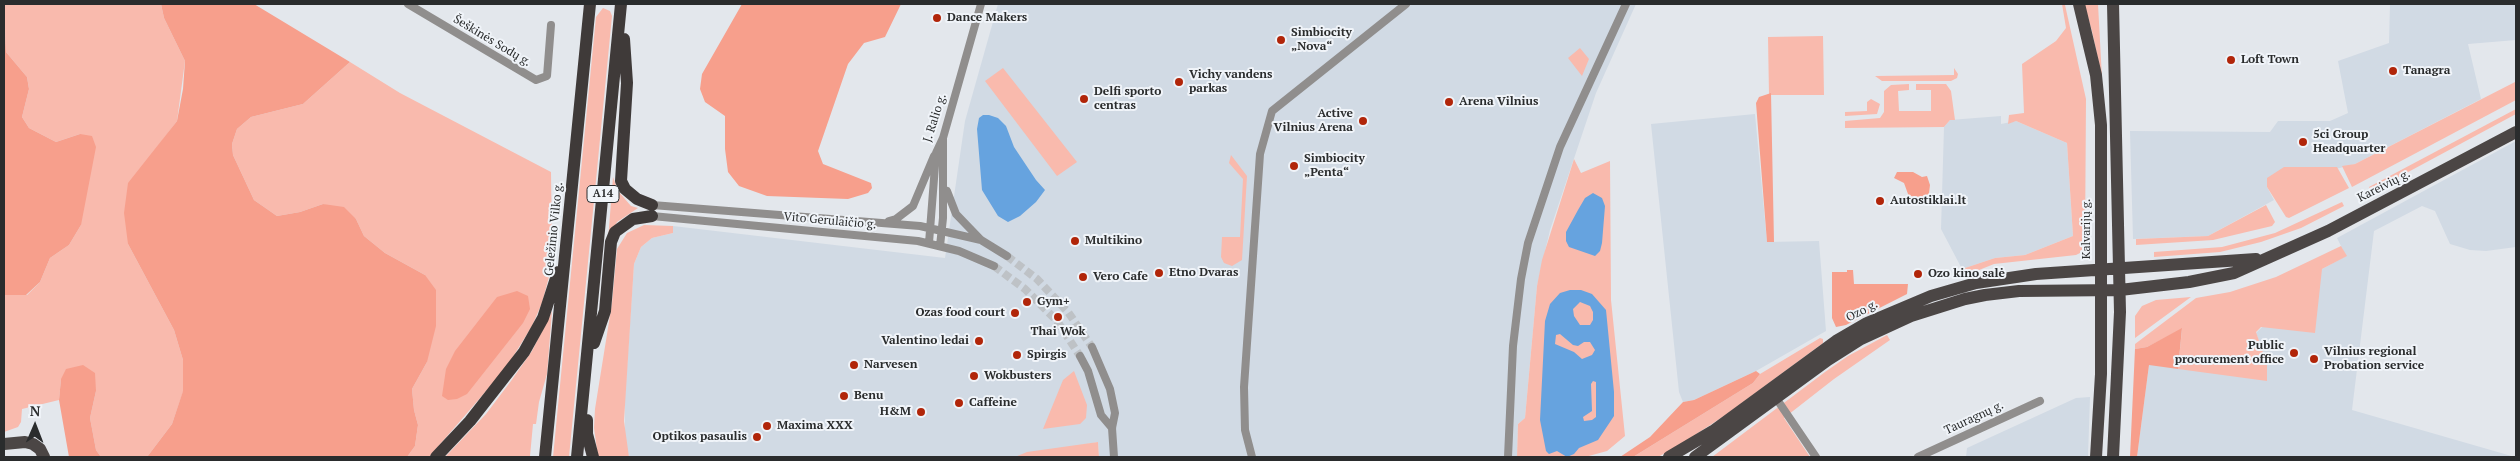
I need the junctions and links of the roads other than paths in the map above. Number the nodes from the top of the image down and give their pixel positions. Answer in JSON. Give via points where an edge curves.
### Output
{"nodes":[{"id":1,"x":408,"y":4,"type":"edge"},
{"id":2,"x":590,"y":4,"type":"edge"},
{"id":3,"x":621,"y":4,"type":"edge"},
{"id":4,"x":981,"y":4,"type":"edge"},
{"id":5,"x":1406,"y":4,"type":"edge"},
{"id":6,"x":1626,"y":4,"type":"edge"},
{"id":7,"x":2079,"y":4,"type":"edge"},
{"id":8,"x":2113,"y":4,"type":"edge"},
{"id":9,"x":551,"y":25,"type":"dead end"},
{"id":10,"x":2516,"y":132,"type":"edge"},
{"id":11,"x":943,"y":138,"type":"junction"},
{"id":12,"x":936,"y":153,"type":"junction"},
{"id":13,"x":944,"y":182,"type":"junction"},
{"id":14,"x":652,"y":210,"type":"junction"},
{"id":15,"x":884,"y":223,"type":"junction"},
{"id":16,"x":932,"y":228,"type":"junction"},
{"id":17,"x":943,"y":230,"type":"junction"},
{"id":18,"x":567,"y":238,"type":"junction"},
{"id":19,"x":981,"y":240,"type":"junction"},
{"id":20,"x":929,"y":243,"type":"junction"},
{"id":21,"x":940,"y":246,"type":"junction"},
{"id":22,"x":1006,"y":256,"type":"tunnel mouth"},
{"id":23,"x":2262,"y":259,"type":"junction"},
{"id":24,"x":994,"y":266,"type":"tunnel mouth"},
{"id":25,"x":2120,"y":269,"type":"junction"},
{"id":26,"x":2100,"y":270,"type":"junction"},
{"id":27,"x":2120,"y":290,"type":"junction"},
{"id":28,"x":2100,"y":291,"type":"junction"},
{"id":29,"x":1092,"y":347,"type":"tunnel mouth"},
{"id":30,"x":1080,"y":356,"type":"tunnel mouth"},
{"id":31,"x":587,"y":367,"type":"junction"},
{"id":32,"x":585,"y":384,"type":"junction"},
{"id":33,"x":1776,"y":398,"type":"junction"},
{"id":34,"x":2040,"y":401,"type":"dead end"},
{"id":35,"x":1112,"y":428,"type":"junction"},
{"id":36,"x":4,"y":444,"type":"edge"},
{"id":37,"x":44,"y":457,"type":"edge"},
{"id":38,"x":436,"y":457,"type":"edge"},
{"id":39,"x":545,"y":457,"type":"edge"},
{"id":40,"x":577,"y":457,"type":"edge"},
{"id":41,"x":593,"y":457,"type":"edge"},
{"id":42,"x":1114,"y":457,"type":"edge"},
{"id":43,"x":1252,"y":457,"type":"edge"},
{"id":44,"x":1508,"y":457,"type":"edge"},
{"id":45,"x":1669,"y":457,"type":"edge"},
{"id":46,"x":1695,"y":457,"type":"edge"},
{"id":47,"x":1816,"y":457,"type":"edge"},
{"id":48,"x":1918,"y":457,"type":"edge"},
{"id":49,"x":2096,"y":457,"type":"edge"},
{"id":50,"x":2113,"y":457,"type":"edge"}],
"edges":[{"from":1,"to":9,"type":"street","name":"Šeškinės Sodų g.","via":[[536,80],[546,76]]},
{"from":2,"to":18,"type":"highway","name":"Geležinio Vilko g.","number":"A14"},
{"from":3,"to":14,"type":"highway","via":[[627,83],[620,173],[625,189]]},
{"from":3,"to":31,"type":"highway","number":"A14"},
{"from":4,"to":11,"type":"street","name":"J. Ralio g."},
{"from":5,"to":43,"type":"street","via":[[1272,111],[1269,118],[1260,154],[1243,407]]},
{"from":6,"to":44,"type":"street","via":[[1560,147],[1528,243],[1520,279]]},
{"from":7,"to":26,"type":"main road","name":"Kalvarijų g.","via":[[2091,49],[2100,106]]},
{"from":8,"to":25,"type":"main road"},
{"from":10,"to":23,"type":"main road","name":"Kareivių g.","via":[[2328,231]]},
{"from":11,"to":12,"type":"street","name":"J. Ralio g."},
{"from":11,"to":13,"type":"street"},
{"from":12,"to":15,"type":"street","via":[[913,206],[896,219]]},
{"from":12,"to":16,"type":"street","name":"J. Ralio g."},
{"from":13,"to":17,"type":"street"},
{"from":13,"to":19,"type":"street","via":[[951,207]]},
{"from":14,"to":15,"type":"street","name":"Vito Gerulaičio g."},
{"from":14,"to":20,"type":"street","name":"Vito Gerulaičio g."},
{"from":14,"to":31,"type":"highway","via":[[615,232],[611,242],[604,311]]},
{"from":15,"to":16,"type":"street","name":"Vito Gerulaičio g."},
{"from":16,"to":17,"type":"street","name":"Vito Gerulaičio g."},
{"from":16,"to":20,"type":"street","name":"J. Ralio g."},
{"from":17,"to":19,"type":"street","name":"Vito Gerulaičio g."},
{"from":17,"to":21,"type":"street"},
{"from":18,"to":38,"type":"highway","via":[[549,304],[536,333],[470,421]]},
{"from":18,"to":39,"type":"highway","name":"Geležinio Vilko g.","number":"A14"},
{"from":19,"to":22,"type":"street"},
{"from":20,"to":21,"type":"street","name":"Vito Gerulaičio g."},
{"from":21,"to":24,"type":"street","name":"Vito Gerulaičio g."},
{"from":23,"to":25,"type":"main road","name":"Kareivių g."},
{"from":23,"to":27,"type":"main road","name":"Kareivių g.","via":[[2234,273]]},
{"from":25,"to":26,"type":"main road","name":"Kareivių g."},
{"from":25,"to":27,"type":"main road"},
{"from":26,"to":28,"type":"main road","name":"Kalvarijų g."},
{"from":26,"to":45,"type":"main road","name":"Ozo g.","via":[[2004,278],[1907,304],[1836,341],[1713,431]]},
{"from":27,"to":28,"type":"main road","name":"Kareivių g."},
{"from":27,"to":50,"type":"main road"},
{"from":28,"to":33,"type":"main road","name":"Ozo g.","via":[[2019,291],[1935,307],[1862,340]]},
{"from":28,"to":49,"type":"main road","name":"Kalvarijų g.","via":[[2101,374]]},
{"from":29,"to":35,"type":"street","via":[[1110,389],[1115,413]]},
{"from":30,"to":35,"type":"street","via":[[1101,415]]},
{"from":31,"to":32,"type":"highway","number":"A14"},
{"from":32,"to":40,"type":"highway","number":"A14"},
{"from":32,"to":41,"type":"highway","via":[[587,434]]},
{"from":33,"to":46,"type":"main road","name":"Ozo g."},
{"from":33,"to":47,"type":"street"},
{"from":34,"to":48,"type":"street","name":"Tauragnų g."},
{"from":35,"to":42,"type":"street"},
{"from":36,"to":37,"type":"main road","via":[[33,444]]}]}
